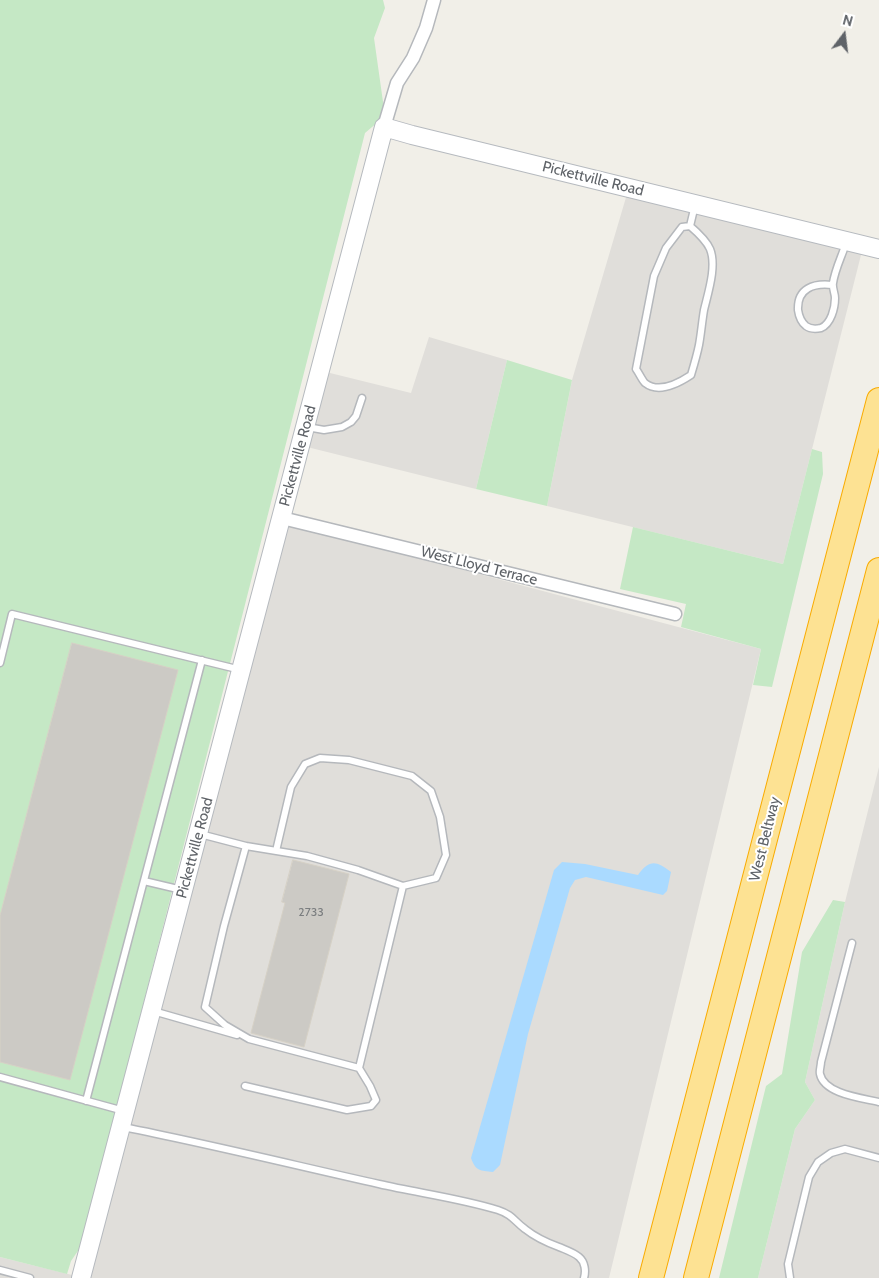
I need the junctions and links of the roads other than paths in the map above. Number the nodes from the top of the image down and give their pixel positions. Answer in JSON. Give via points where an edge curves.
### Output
{"nodes":[{"id":1,"x":434,"y":0,"type":"edge"},
{"id":2,"x":384,"y":127,"type":"junction"},
{"id":3,"x":695,"y":204,"type":"junction"},
{"id":4,"x":690,"y":226,"type":"junction"},
{"id":5,"x":847,"y":241,"type":"junction"},
{"id":6,"x":879,"y":249,"type":"edge"},
{"id":7,"x":832,"y":285,"type":"junction"},
{"id":8,"x":362,"y":398,"type":"dead end"},
{"id":9,"x":879,"y":400,"type":"edge"},
{"id":10,"x":306,"y":427,"type":"junction"},
{"id":11,"x":282,"y":518,"type":"junction"},
{"id":12,"x":879,"y":570,"type":"edge"},
{"id":13,"x":675,"y":614,"type":"dead end"},
{"id":14,"x":202,"y":660,"type":"junction"},
{"id":15,"x":0,"y":663,"type":"edge"},
{"id":16,"x":242,"y":670,"type":"junction"},
{"id":17,"x":199,"y":834,"type":"junction"},
{"id":18,"x":246,"y":846,"type":"junction"},
{"id":19,"x":276,"y":851,"type":"junction"},
{"id":20,"x":144,"y":881,"type":"junction"},
{"id":21,"x":403,"y":886,"type":"junction"},
{"id":22,"x":184,"y":891,"type":"junction"},
{"id":23,"x":852,"y":943,"type":"dead end"},
{"id":24,"x":152,"y":1011,"type":"junction"},
{"id":25,"x":245,"y":1037,"type":"junction"},
{"id":26,"x":359,"y":1068,"type":"junction"},
{"id":27,"x":0,"y":1077,"type":"edge"},
{"id":28,"x":246,"y":1086,"type":"dead end"},
{"id":29,"x":86,"y":1101,"type":"junction"},
{"id":30,"x":879,"y":1102,"type":"edge"},
{"id":31,"x":123,"y":1119,"type":"junction"},
{"id":32,"x":879,"y":1158,"type":"edge"},
{"id":33,"x":0,"y":1270,"type":"edge"},
{"id":34,"x":30,"y":1278,"type":"edge"},
{"id":35,"x":81,"y":1278,"type":"edge"},
{"id":36,"x":584,"y":1278,"type":"edge"},
{"id":37,"x":652,"y":1278,"type":"edge"},
{"id":38,"x":696,"y":1278,"type":"edge"},
{"id":39,"x":790,"y":1278,"type":"edge"}],
"edges":[{"from":1,"to":2,"type":"street","via":[[423,36],[397,83]]},
{"from":2,"to":3,"type":"street","name":"Pickettville Road"},
{"from":2,"to":10,"type":"street","name":"Pickettville Road"},
{"from":3,"to":4,"type":"lane"},
{"from":3,"to":5,"type":"street","name":"Pickettville Road"},
{"from":4,"to":4,"type":"lane","via":[[706,242],[712,264],[699,345],[691,375],[678,384],[658,388],[644,383],[636,369],[641,339],[654,276],[666,248],[682,227]]},
{"from":5,"to":6,"type":"street","name":"Pickettville Road"},
{"from":5,"to":7,"type":"lane"},
{"from":7,"to":7,"type":"lane","via":[[835,298],[827,324],[809,328],[801,322],[798,300],[811,286]]},
{"from":8,"to":10,"type":"lane","via":[[356,416],[342,427],[324,430]]},
{"from":9,"to":37,"type":"highway","name":"West Beltway"},
{"from":10,"to":11,"type":"street","name":"Pickettville Road"},
{"from":11,"to":13,"type":"street","name":"West Lloyd Terrace"},
{"from":11,"to":16,"type":"street","name":"Pickettville Road"},
{"from":12,"to":38,"type":"highway"},
{"from":14,"to":15,"type":"lane","via":[[12,614]]},
{"from":14,"to":16,"type":"lane"},
{"from":14,"to":20,"type":"lane"},
{"from":16,"to":17,"type":"street","name":"Pickettville Road"},
{"from":17,"to":18,"type":"lane"},
{"from":17,"to":22,"type":"street","name":"Pickettville Road"},
{"from":18,"to":19,"type":"lane"},
{"from":18,"to":25,"type":"lane","via":[[205,1007]]},
{"from":19,"to":21,"type":"lane","via":[[358,870]]},
{"from":19,"to":21,"type":"lane","via":[[291,787],[304,764],[320,758],[349,760],[412,776],[432,791],[446,855],[436,878]]},
{"from":20,"to":22,"type":"lane"},
{"from":20,"to":29,"type":"lane"},
{"from":21,"to":26,"type":"lane"},
{"from":22,"to":24,"type":"street","name":"Pickettville Road"},
{"from":23,"to":30,"type":"lane","via":[[820,1074],[825,1084],[837,1092]]},
{"from":24,"to":25,"type":"lane"},
{"from":24,"to":31,"type":"street","name":"Pickettville Road"},
{"from":25,"to":26,"type":"lane"},
{"from":26,"to":28,"type":"lane","via":[[376,1100],[371,1106],[347,1110]]},
{"from":27,"to":29,"type":"lane"},
{"from":29,"to":31,"type":"lane"},
{"from":31,"to":35,"type":"street","name":"Pickettville Road"},
{"from":31,"to":36,"type":"lane","via":[[183,1139],[497,1210],[513,1217],[537,1237],[579,1256],[583,1262]]},
{"from":32,"to":39,"type":"lane","via":[[845,1149],[818,1162],[809,1177],[788,1264]]},
{"from":33,"to":34,"type":"lane"}]}
